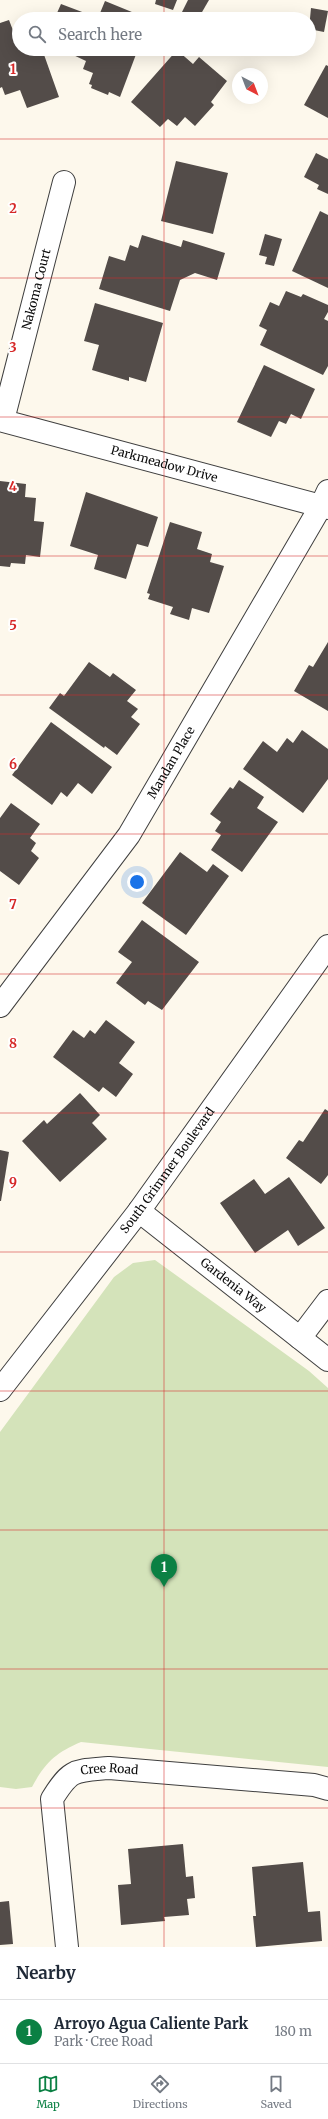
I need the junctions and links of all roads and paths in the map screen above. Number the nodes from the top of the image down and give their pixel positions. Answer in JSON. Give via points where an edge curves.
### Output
{"nodes":[{"id":1,"x":64,"y":182,"type":"dead end"},
{"id":2,"x":1,"y":420,"type":"edge"},
{"id":3,"x":326,"y":502,"type":"edge"},
{"id":4,"x":328,"y":946,"type":"edge"},
{"id":5,"x":0,"y":1006,"type":"edge"},
{"id":6,"x":139,"y":1211,"type":"junction"},
{"id":7,"x":328,"y":1301,"type":"edge"},
{"id":8,"x":300,"y":1338,"type":"junction"},
{"id":9,"x":328,"y":1360,"type":"edge"},
{"id":10,"x":0,"y":1390,"type":"edge"},
{"id":11,"x":328,"y":1789,"type":"edge"},
{"id":12,"x":66,"y":1947,"type":"edge"}],
"edges":[{"from":1,"to":2,"type":"street","name":"Nakoma Court"},
{"from":2,"to":3,"type":"street","name":"Parkmeadow Drive"},
{"from":3,"to":5,"type":"street","name":"Mandan Place","via":[[129,835]]},
{"from":4,"to":6,"type":"street","name":"South Grimmer Boulevard"},
{"from":6,"to":8,"type":"street","name":"Gardenia Way"},
{"from":6,"to":10,"type":"street","name":"South Grimmer Boulevard"},
{"from":7,"to":8,"type":"street"},
{"from":8,"to":9,"type":"street","name":"Gardenia Way"},
{"from":11,"to":12,"type":"street","name":"Cree Road","via":[[314,1785],[109,1768],[77,1771],[63,1780],[52,1799]]}]}
